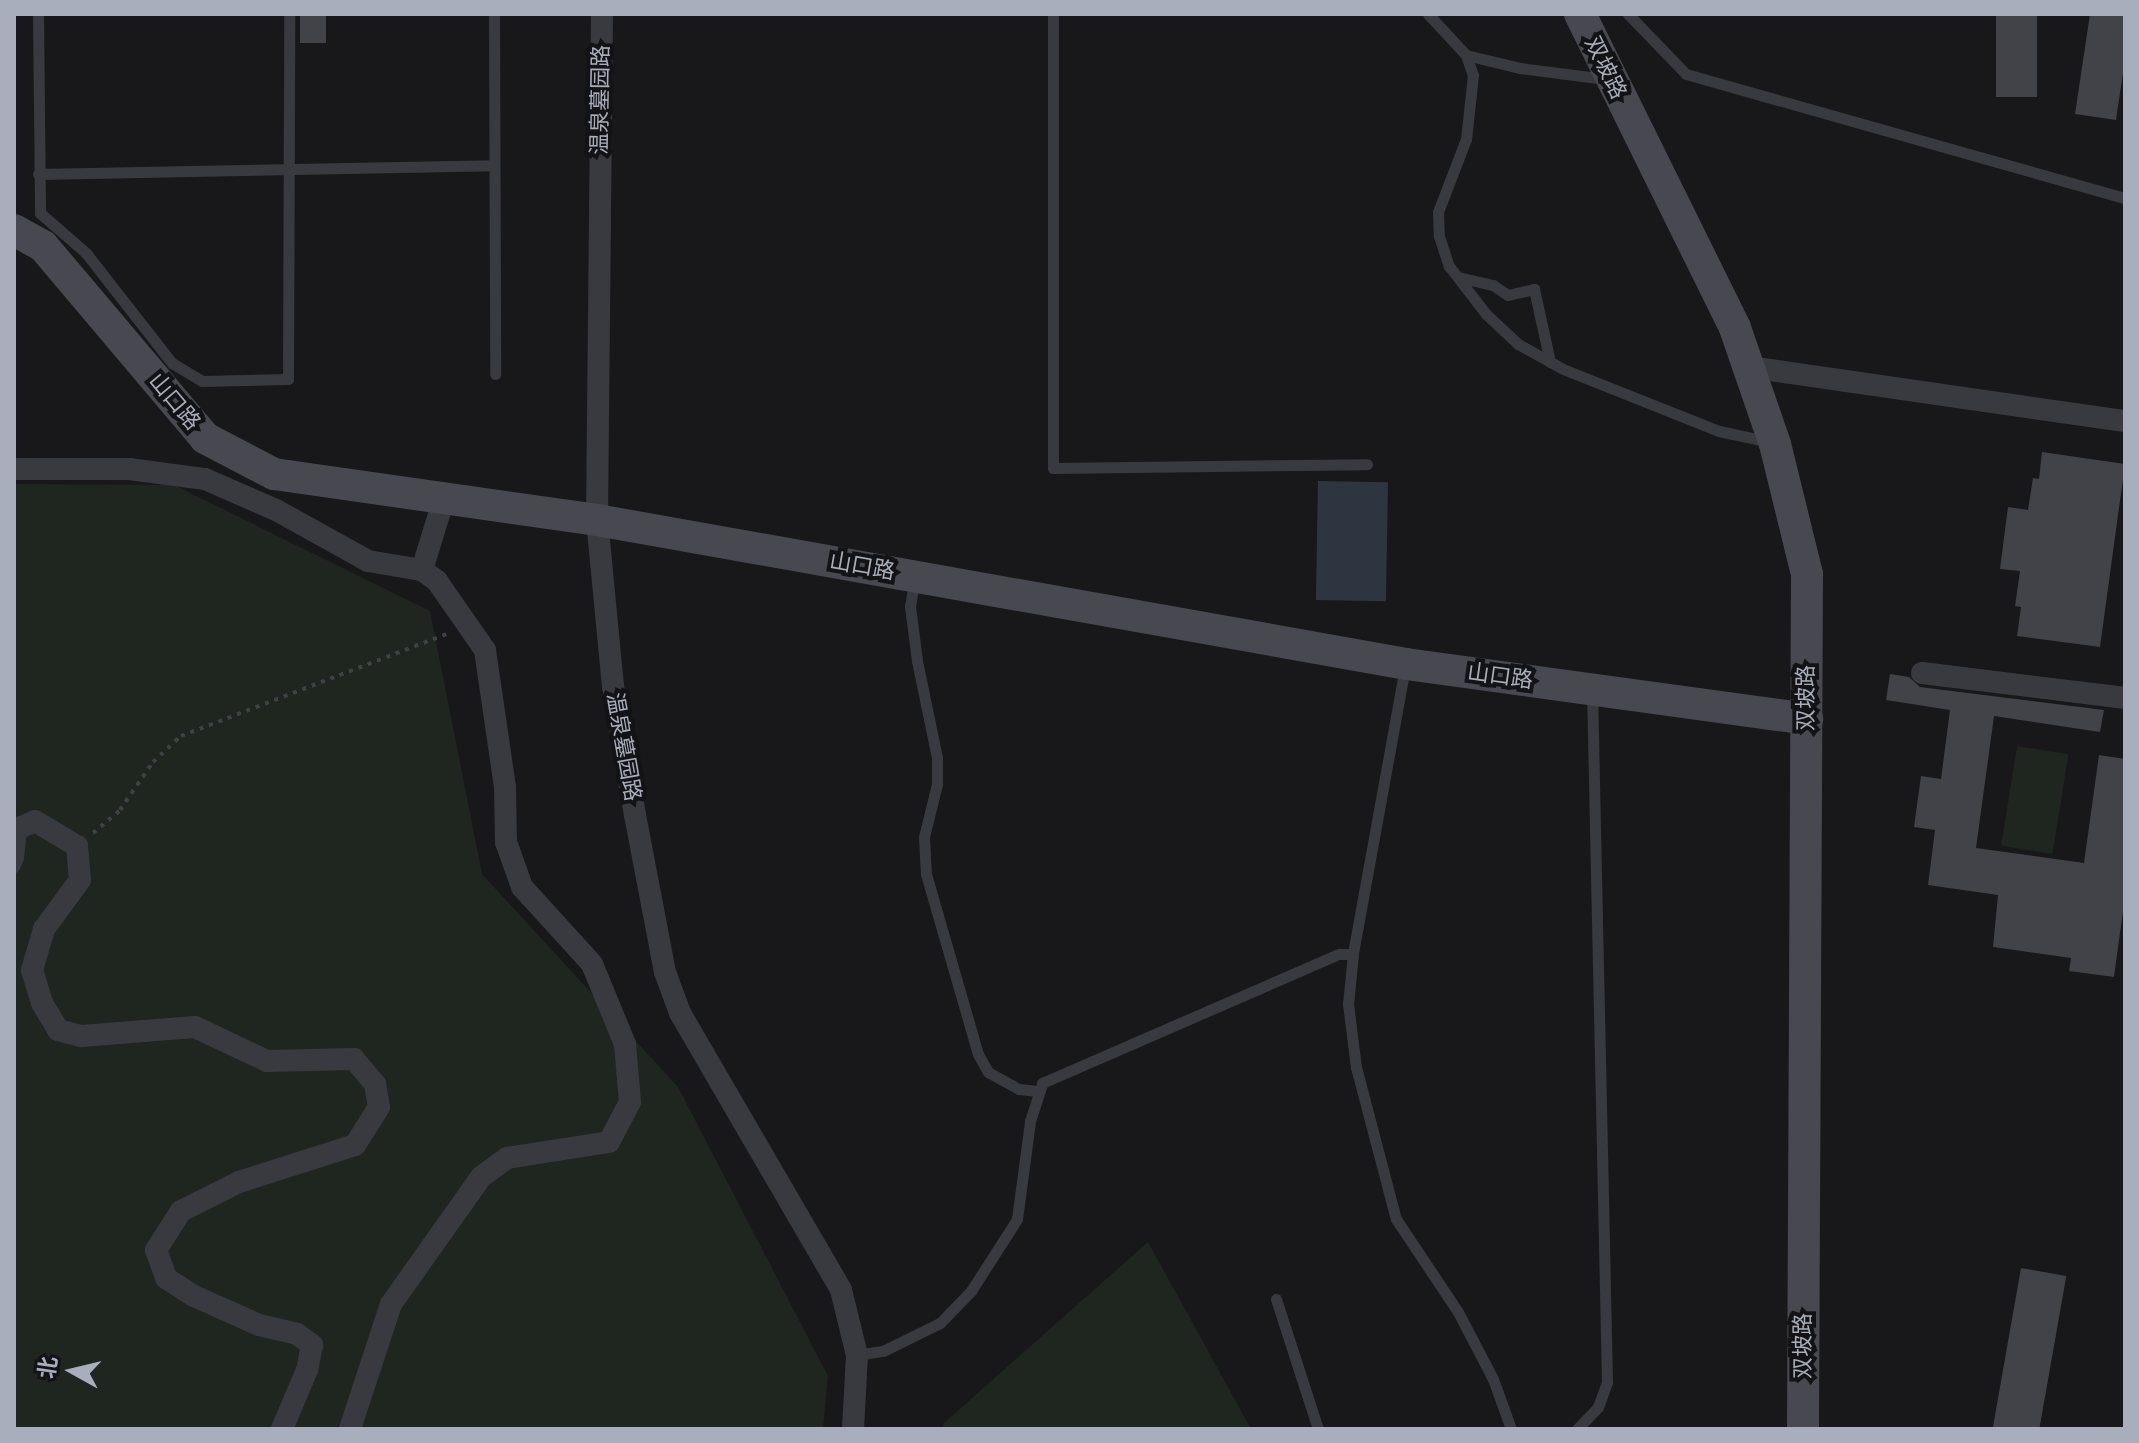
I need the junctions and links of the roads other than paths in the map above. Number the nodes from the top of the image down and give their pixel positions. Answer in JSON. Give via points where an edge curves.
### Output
{"nodes":[{"id":1,"x":38,"y":14,"type":"edge"},
{"id":2,"x":289,"y":14,"type":"edge"},
{"id":3,"x":494,"y":14,"type":"edge"},
{"id":4,"x":602,"y":14,"type":"edge"},
{"id":5,"x":1053,"y":14,"type":"edge"},
{"id":6,"x":1428,"y":14,"type":"edge"},
{"id":7,"x":1580,"y":14,"type":"edge"},
{"id":8,"x":1628,"y":14,"type":"edge"},
{"id":9,"x":1466,"y":55,"type":"junction"},
{"id":10,"x":1610,"y":79,"type":"junction"},
{"id":11,"x":494,"y":165,"type":"junction"},
{"id":12,"x":290,"y":169,"type":"junction"},
{"id":13,"x":38,"y":174,"type":"junction"},
{"id":14,"x":2125,"y":198,"type":"edge"},
{"id":15,"x":14,"y":230,"type":"edge"},
{"id":16,"x":1458,"y":277,"type":"junction"},
{"id":17,"x":1550,"y":362,"type":"junction"},
{"id":18,"x":1749,"y":367,"type":"junction"},
{"id":19,"x":495,"y":374,"type":"dead end"},
{"id":20,"x":2125,"y":421,"type":"edge"},
{"id":21,"x":1775,"y":444,"type":"junction"},
{"id":22,"x":1367,"y":464,"type":"dead end"},
{"id":23,"x":14,"y":469,"type":"edge"},
{"id":24,"x":444,"y":498,"type":"junction"},
{"id":25,"x":597,"y":520,"type":"junction"},
{"id":26,"x":422,"y":570,"type":"junction"},
{"id":27,"x":915,"y":577,"type":"junction"},
{"id":28,"x":1406,"y":664,"type":"junction"},
{"id":29,"x":1922,"y":673,"type":"dead end"},
{"id":30,"x":1592,"y":690,"type":"junction"},
{"id":31,"x":2125,"y":698,"type":"edge"},
{"id":32,"x":1807,"y":719,"type":"junction"},
{"id":33,"x":17,"y":828,"type":"edge"},
{"id":34,"x":14,"y":867,"type":"edge"},
{"id":35,"x":1353,"y":954,"type":"junction"},
{"id":36,"x":1038,"y":1091,"type":"junction"},
{"id":37,"x":1276,"y":1299,"type":"dead end"},
{"id":38,"x":857,"y":1355,"type":"junction"},
{"id":39,"x":282,"y":1429,"type":"edge"},
{"id":40,"x":350,"y":1429,"type":"edge"},
{"id":41,"x":853,"y":1429,"type":"edge"},
{"id":42,"x":1318,"y":1429,"type":"edge"},
{"id":43,"x":1511,"y":1429,"type":"edge"},
{"id":44,"x":1577,"y":1429,"type":"edge"},
{"id":45,"x":1803,"y":1429,"type":"edge"}],
"edges":[{"from":1,"to":13,"type":"lane"},
{"from":2,"to":12,"type":"lane"},
{"from":3,"to":11,"type":"lane"},
{"from":4,"to":25,"type":"street","name":"温泉墓园路"},
{"from":5,"to":22,"type":"lane","via":[[1053,468]]},
{"from":6,"to":9,"type":"lane"},
{"from":7,"to":10,"type":"street","name":"双坡路"},
{"from":8,"to":14,"type":"lane","via":[[1686,74]]},
{"from":9,"to":10,"type":"lane"},
{"from":9,"to":16,"type":"lane","via":[[1473,75],[1468,127],[1438,212],[1439,236]]},
{"from":10,"to":18,"type":"street","name":"双坡路","via":[[1735,328]]},
{"from":11,"to":12,"type":"lane"},
{"from":11,"to":19,"type":"lane"},
{"from":12,"to":13,"type":"lane"},
{"from":12,"to":13,"type":"lane","via":[[288,379],[217,381],[202,381],[172,363],[86,253],[40,213]]},
{"from":15,"to":24,"type":"street","name":"山口路","via":[[43,246],[205,438],[274,474]]},
{"from":16,"to":17,"type":"lane","via":[[1518,344]]},
{"from":16,"to":17,"type":"lane","via":[[1493,285],[1508,295],[1534,289]]},
{"from":17,"to":21,"type":"lane","via":[[1719,431]]},
{"from":18,"to":20,"type":"street"},
{"from":18,"to":21,"type":"street","name":"双坡路"},
{"from":21,"to":32,"type":"street","name":"双坡路","via":[[1807,574]]},
{"from":23,"to":26,"type":"street","via":[[129,469],[205,479],[276,510],[368,561]]},
{"from":24,"to":25,"type":"street","name":"山口路"},
{"from":24,"to":26,"type":"street"},
{"from":25,"to":27,"type":"street","name":"山口路"},
{"from":25,"to":38,"type":"street","name":"温泉墓园路","via":[[613,686],[665,972],[680,1013],[841,1290]]},
{"from":26,"to":40,"type":"street","via":[[437,581],[485,650],[505,787],[506,842],[522,887],[592,964],[625,1044],[630,1102],[609,1142],[507,1158],[481,1177],[391,1304]]},
{"from":27,"to":28,"type":"street","name":"山口路"},
{"from":27,"to":36,"type":"lane","via":[[910,606],[937,758],[937,784],[924,837],[926,874],[978,1054],[988,1072],[1019,1089]]},
{"from":28,"to":30,"type":"street","name":"山口路"},
{"from":28,"to":35,"type":"lane"},
{"from":29,"to":31,"type":"street"},
{"from":30,"to":32,"type":"street","name":"山口路"},
{"from":30,"to":44,"type":"lane","via":[[1607,1382],[1598,1407]]},
{"from":32,"to":45,"type":"street","name":"双坡路"},
{"from":33,"to":34,"type":"lane"},
{"from":33,"to":39,"type":"street","via":[[35,821],[77,846],[80,880],[44,929],[32,970],[58,1030],[81,1036],[195,1027],[267,1061],[354,1059],[375,1084],[379,1107],[355,1145],[239,1182],[181,1211],[156,1250],[166,1278],[194,1296],[259,1325],[297,1334],[312,1345]]},
{"from":35,"to":36,"type":"lane","via":[[1339,954],[1076,1068],[1042,1083]]},
{"from":35,"to":43,"type":"lane","via":[[1348,1004],[1356,1067],[1396,1219],[1458,1312],[1493,1379]]},
{"from":36,"to":38,"type":"lane","via":[[1017,1219],[971,1291],[940,1323],[883,1351]]},
{"from":37,"to":42,"type":"lane"},
{"from":38,"to":41,"type":"street","name":"温泉墓园路"}]}
